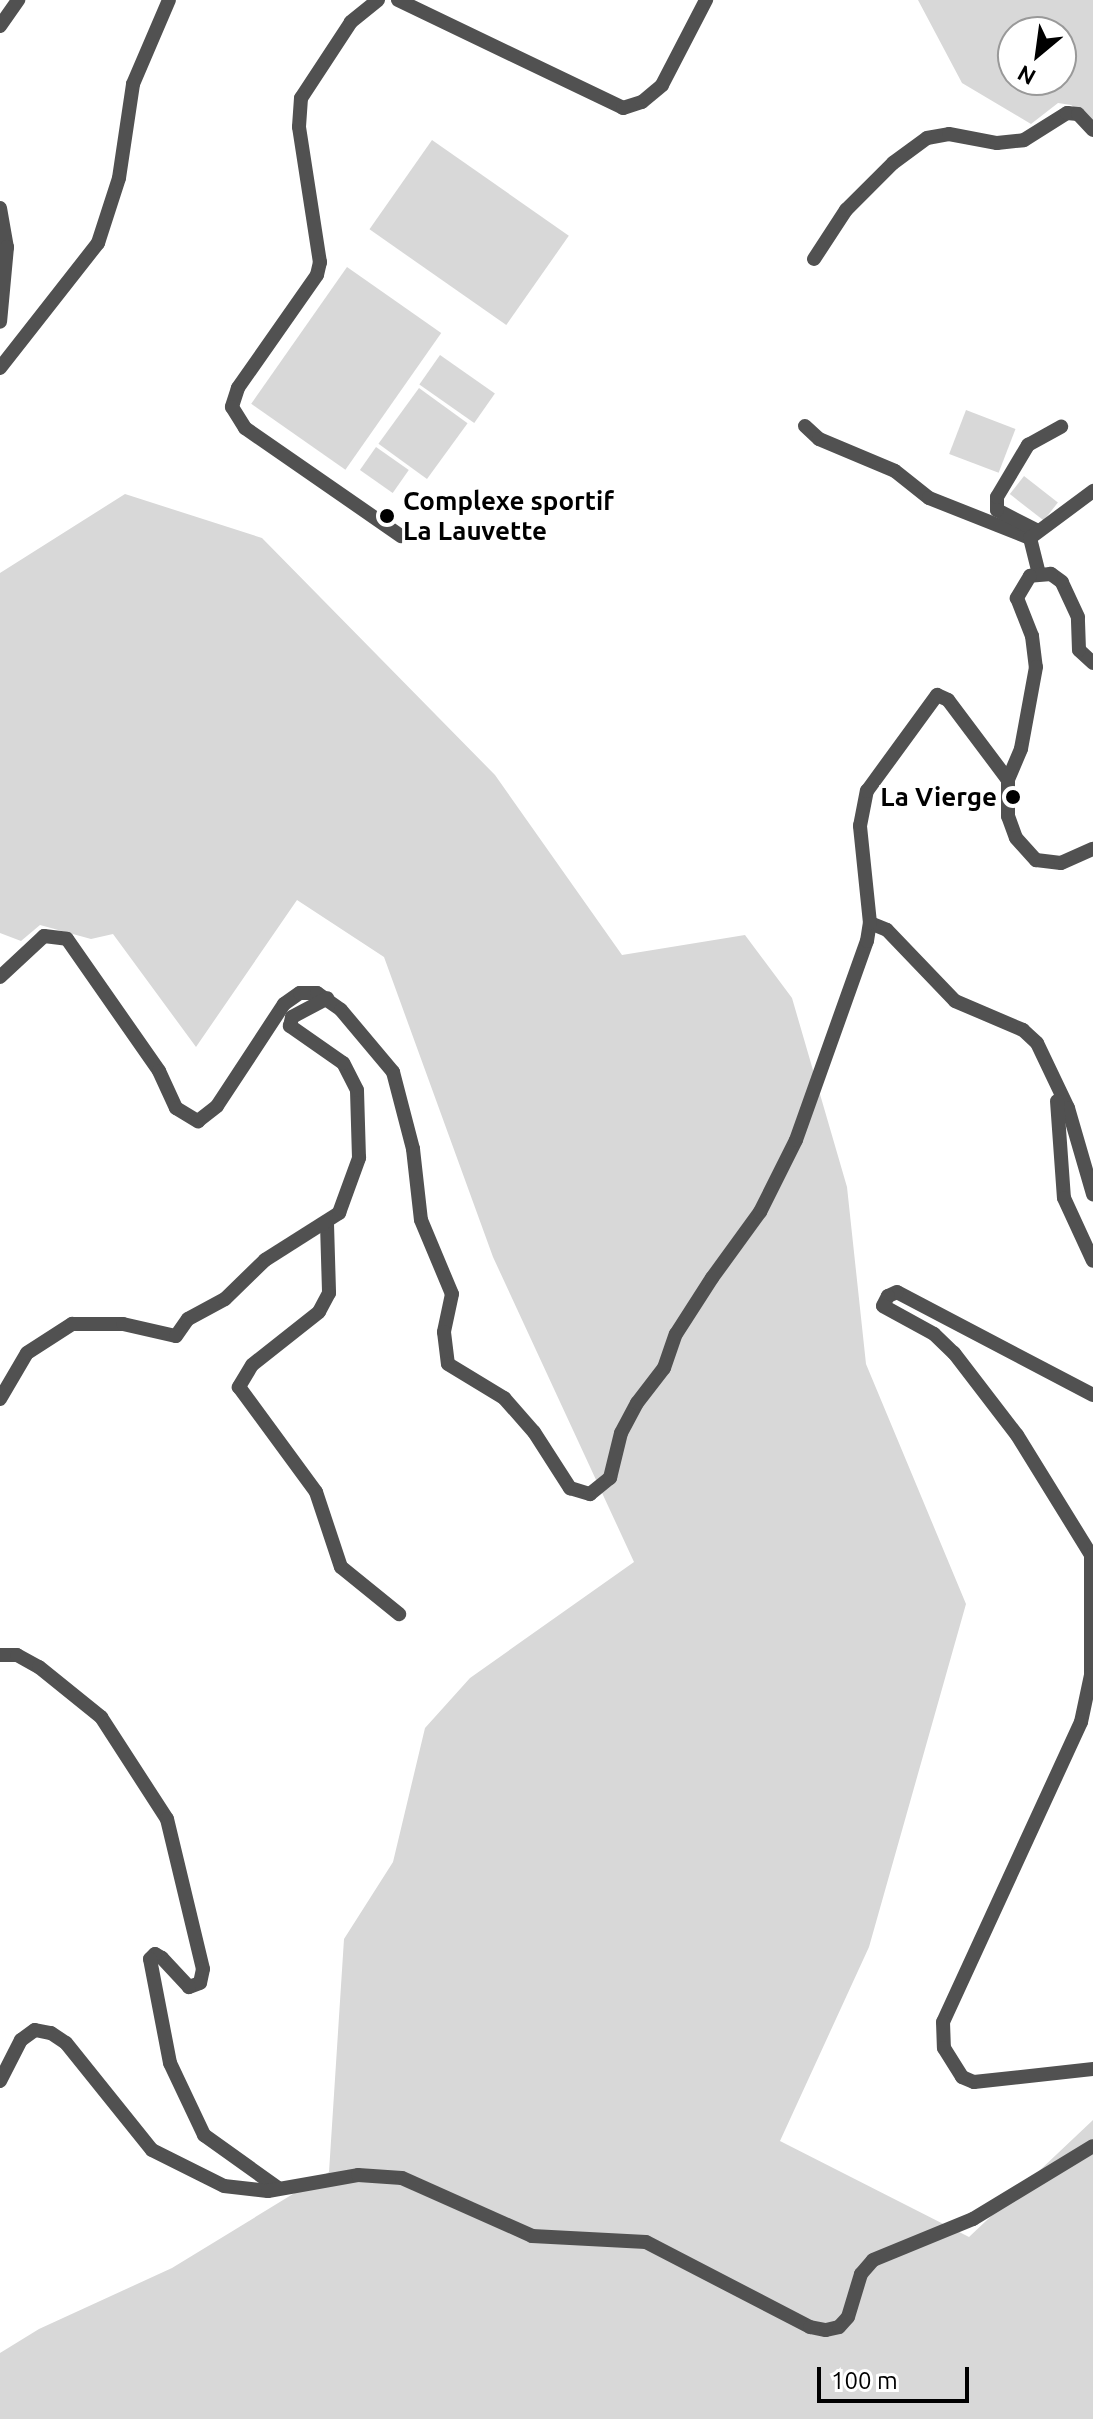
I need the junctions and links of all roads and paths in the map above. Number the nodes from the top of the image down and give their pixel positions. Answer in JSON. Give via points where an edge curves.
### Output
{"nodes":[{"id":1,"x":18,"y":0,"type":"edge"},
{"id":2,"x":169,"y":0,"type":"edge"},
{"id":3,"x":378,"y":0,"type":"edge"},
{"id":4,"x":398,"y":0,"type":"edge"},
{"id":5,"x":706,"y":0,"type":"edge"},
{"id":6,"x":0,"y":26,"type":"edge"},
{"id":7,"x":1093,"y":130,"type":"edge"},
{"id":8,"x":0,"y":208,"type":"edge"},
{"id":9,"x":814,"y":259,"type":"dead end"},
{"id":10,"x":0,"y":322,"type":"edge"},
{"id":11,"x":0,"y":368,"type":"edge"},
{"id":12,"x":805,"y":426,"type":"dead end"},
{"id":13,"x":1061,"y":427,"type":"dead end"},
{"id":14,"x":1093,"y":491,"type":"edge"},
{"id":15,"x":1034,"y":535,"type":"junction"},
{"id":16,"x":401,"y":536,"type":"dead end"},
{"id":17,"x":1039,"y":574,"type":"junction"},
{"id":18,"x":1093,"y":663,"type":"edge"},
{"id":19,"x":1008,"y":780,"type":"junction"},
{"id":20,"x":1093,"y":849,"type":"edge"},
{"id":21,"x":870,"y":923,"type":"junction"},
{"id":22,"x":0,"y":977,"type":"edge"},
{"id":23,"x":327,"y":998,"type":"junction"},
{"id":24,"x":1057,"y":1079,"type":"junction"},
{"id":25,"x":1093,"y":1194,"type":"edge"},
{"id":26,"x":327,"y":1224,"type":"junction"},
{"id":27,"x":1093,"y":1261,"type":"edge"},
{"id":28,"x":4,"y":1392,"type":"edge"},
{"id":29,"x":1093,"y":1395,"type":"edge"},
{"id":30,"x":399,"y":1614,"type":"dead end"},
{"id":31,"x":0,"y":1655,"type":"edge"},
{"id":32,"x":1093,"y":2069,"type":"edge"},
{"id":33,"x":0,"y":2081,"type":"edge"},
{"id":34,"x":1093,"y":2146,"type":"edge"},
{"id":35,"x":278,"y":2188,"type":"junction"}],
"edges":[{"from":1,"to":6,"type":"street"},
{"from":2,"to":11,"type":"street","via":[[133,84],[121,137],[119,178],[102,233],[86,264]]},
{"from":3,"to":16,"type":"street","via":[[351,22],[301,98],[299,127],[320,262],[317,275],[238,388],[232,407],[245,428]]},
{"from":4,"to":5,"type":"street","via":[[623,108],[642,102],[662,85]]},
{"from":7,"to":9,"type":"street","via":[[1078,114],[1067,113],[1024,140],[997,143],[949,134],[927,138],[846,210]]},
{"from":8,"to":10,"type":"street","via":[[7,247]]},
{"from":12,"to":15,"type":"street","via":[[819,439],[895,471],[929,498]]},
{"from":13,"to":15,"type":"street","via":[[1028,445],[997,497],[997,510]]},
{"from":14,"to":15,"type":"street"},
{"from":15,"to":17,"type":"street"},
{"from":17,"to":18,"type":"street","via":[[1062,582],[1078,617],[1079,650]]},
{"from":17,"to":19,"type":"street","via":[[1023,582],[1017,598],[1032,636],[1036,667],[1021,749]]},
{"from":19,"to":20,"type":"street","via":[[1008,816],[1027,854],[1061,863]]},
{"from":19,"to":21,"type":"street","via":[[948,700],[937,695],[867,791],[860,826]]},
{"from":21,"to":23,"type":"street","via":[[818,1082],[772,1192],[676,1334],[664,1368],[628,1419],[610,1478],[598,1491],[583,1495],[570,1488],[534,1432],[504,1398],[448,1364],[444,1332],[452,1294],[421,1220],[413,1149],[393,1072]]},
{"from":21,"to":24,"type":"street","via":[[887,930],[955,1001],[1023,1030]]},
{"from":22,"to":23,"type":"street","via":[[44,936],[67,939],[159,1071],[176,1108],[198,1121],[217,1106],[284,1004],[300,993]]},
{"from":23,"to":26,"type":"street","via":[[292,1017],[290,1026],[343,1063],[357,1090],[359,1158],[339,1213]]},
{"from":24,"to":25,"type":"street"},
{"from":24,"to":27,"type":"street","via":[[1064,1198]]},
{"from":26,"to":28,"type":"street","via":[[265,1260],[225,1299],[188,1319],[176,1336],[123,1324],[72,1324],[27,1353]]},
{"from":26,"to":30,"type":"street","via":[[329,1293],[319,1312],[252,1365],[239,1387],[316,1492],[341,1567]]},
{"from":29,"to":32,"type":"street","via":[[897,1292],[883,1306],[934,1334],[954,1353],[1017,1435],[1091,1555],[1091,1675],[1081,1722],[943,2022],[944,2048],[952,2066],[974,2082]]},
{"from":31,"to":35,"type":"street","via":[[17,1655],[39,1667],[101,1717],[167,1819],[203,1969],[200,1983],[189,1987],[162,1958],[155,1954],[150,1959],[170,2063],[204,2135]]},
{"from":33,"to":35,"type":"street","via":[[21,2040],[35,2030],[51,2033],[66,2043],[152,2150],[224,2186]]},
{"from":34,"to":35,"type":"street","via":[[973,2219],[873,2260],[861,2274],[848,2317],[839,2327],[826,2330],[810,2327],[646,2242],[532,2236],[402,2178],[358,2175]]}]}
